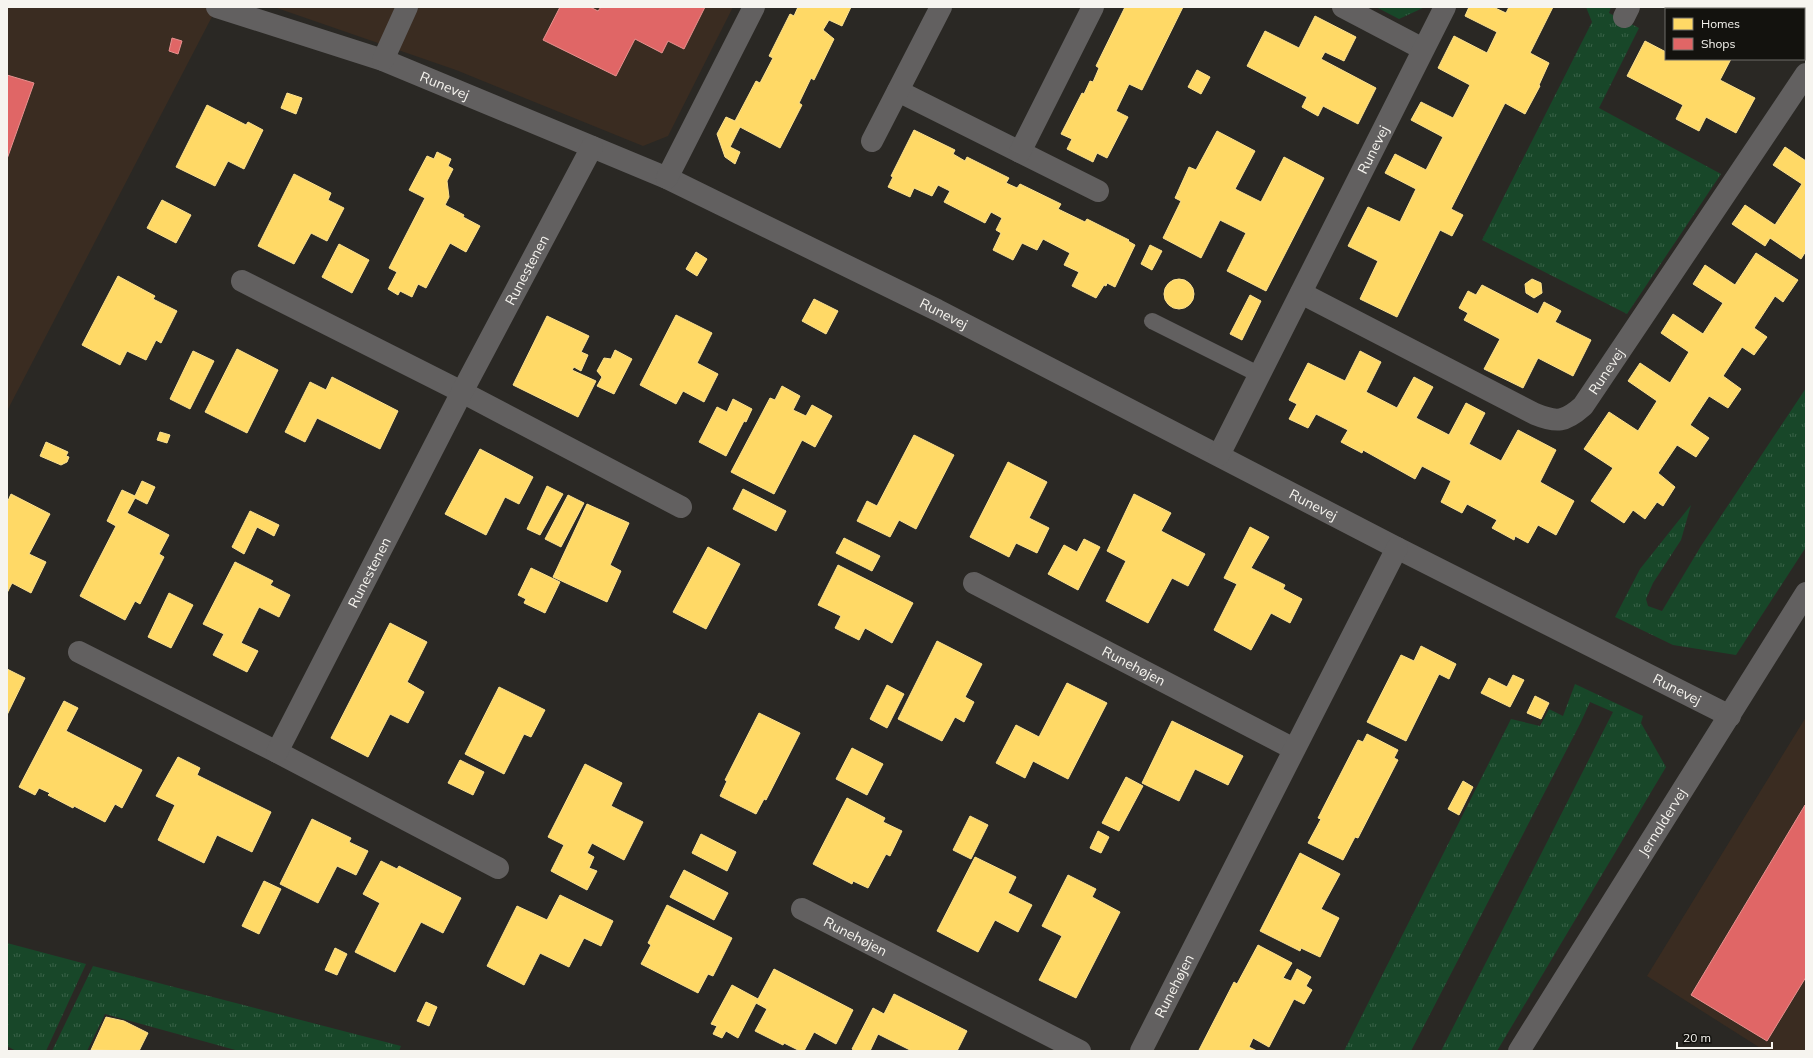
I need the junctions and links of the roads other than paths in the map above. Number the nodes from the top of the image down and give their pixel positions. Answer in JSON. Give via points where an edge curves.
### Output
{"nodes":[{"id":1,"x":217,"y":7,"type":"edge"},
{"id":2,"x":407,"y":7,"type":"edge"},
{"id":3,"x":754,"y":7,"type":"edge"},
{"id":4,"x":941,"y":7,"type":"edge"},
{"id":5,"x":1093,"y":7,"type":"edge"},
{"id":6,"x":1343,"y":7,"type":"edge"},
{"id":7,"x":1445,"y":7,"type":"edge"},
{"id":8,"x":1423,"y":49,"type":"junction"},
{"id":9,"x":382,"y":60,"type":"junction"},
{"id":10,"x":1806,"y":74,"type":"edge"},
{"id":11,"x":898,"y":91,"type":"junction"},
{"id":12,"x":872,"y":141,"type":"dead end"},
{"id":13,"x":592,"y":148,"type":"junction"},
{"id":14,"x":1020,"y":152,"type":"junction"},
{"id":15,"x":667,"y":178,"type":"junction"},
{"id":16,"x":1098,"y":191,"type":"dead end"},
{"id":17,"x":242,"y":281,"type":"dead end"},
{"id":18,"x":1302,"y":293,"type":"junction"},
{"id":19,"x":1152,"y":321,"type":"dead end"},
{"id":20,"x":1260,"y":375,"type":"junction"},
{"id":21,"x":462,"y":392,"type":"junction"},
{"id":22,"x":1219,"y":455,"type":"junction"},
{"id":23,"x":681,"y":507,"type":"dead end"},
{"id":24,"x":1397,"y":548,"type":"junction"},
{"id":25,"x":974,"y":583,"type":"dead end"},
{"id":26,"x":1806,"y":593,"type":"edge"},
{"id":27,"x":79,"y":652,"type":"dead end"},
{"id":28,"x":1730,"y":716,"type":"junction"},
{"id":29,"x":1294,"y":749,"type":"junction"},
{"id":30,"x":277,"y":752,"type":"junction"},
{"id":31,"x":498,"y":868,"type":"dead end"},
{"id":32,"x":802,"y":909,"type":"dead end"},
{"id":33,"x":1080,"y":1051,"type":"edge"},
{"id":34,"x":1141,"y":1051,"type":"edge"},
{"id":35,"x":1519,"y":1051,"type":"edge"}],
"edges":[{"from":1,"to":9,"type":"street","name":"Runevej"},
{"from":2,"to":9,"type":"street"},
{"from":3,"to":15,"type":"street"},
{"from":4,"to":11,"type":"street"},
{"from":5,"to":14,"type":"street"},
{"from":6,"to":8,"type":"street"},
{"from":7,"to":8,"type":"street","name":"Runevej"},
{"from":8,"to":18,"type":"street","name":"Runevej"},
{"from":9,"to":13,"type":"street","name":"Runevej"},
{"from":10,"to":18,"type":"street","name":"Runevej","via":[[1583,406],[1572,416],[1560,421],[1535,414]]},
{"from":11,"to":12,"type":"street"},
{"from":11,"to":14,"type":"street"},
{"from":13,"to":15,"type":"street","name":"Runevej"},
{"from":13,"to":21,"type":"street","name":"Runestenen"},
{"from":14,"to":16,"type":"street"},
{"from":15,"to":22,"type":"street","name":"Runevej","via":[[937,310]]},
{"from":17,"to":21,"type":"street"},
{"from":18,"to":20,"type":"street","name":"Runevej"},
{"from":19,"to":20,"type":"lane"},
{"from":20,"to":22,"type":"street","name":"Runevej"},
{"from":21,"to":23,"type":"street"},
{"from":21,"to":30,"type":"street","name":"Runestenen"},
{"from":22,"to":24,"type":"street","name":"Runevej"},
{"from":24,"to":28,"type":"street","name":"Runevej"},
{"from":24,"to":29,"type":"street","name":"Runehøjen"},
{"from":25,"to":29,"type":"street","name":"Runehøjen"},
{"from":26,"to":28,"type":"street","name":"Jernaldervej"},
{"from":27,"to":30,"type":"street"},
{"from":28,"to":35,"type":"street","name":"Jernaldervej"},
{"from":29,"to":34,"type":"street","name":"Runehøjen"},
{"from":30,"to":31,"type":"street"},
{"from":32,"to":33,"type":"street","name":"Runehøjen"}]}
